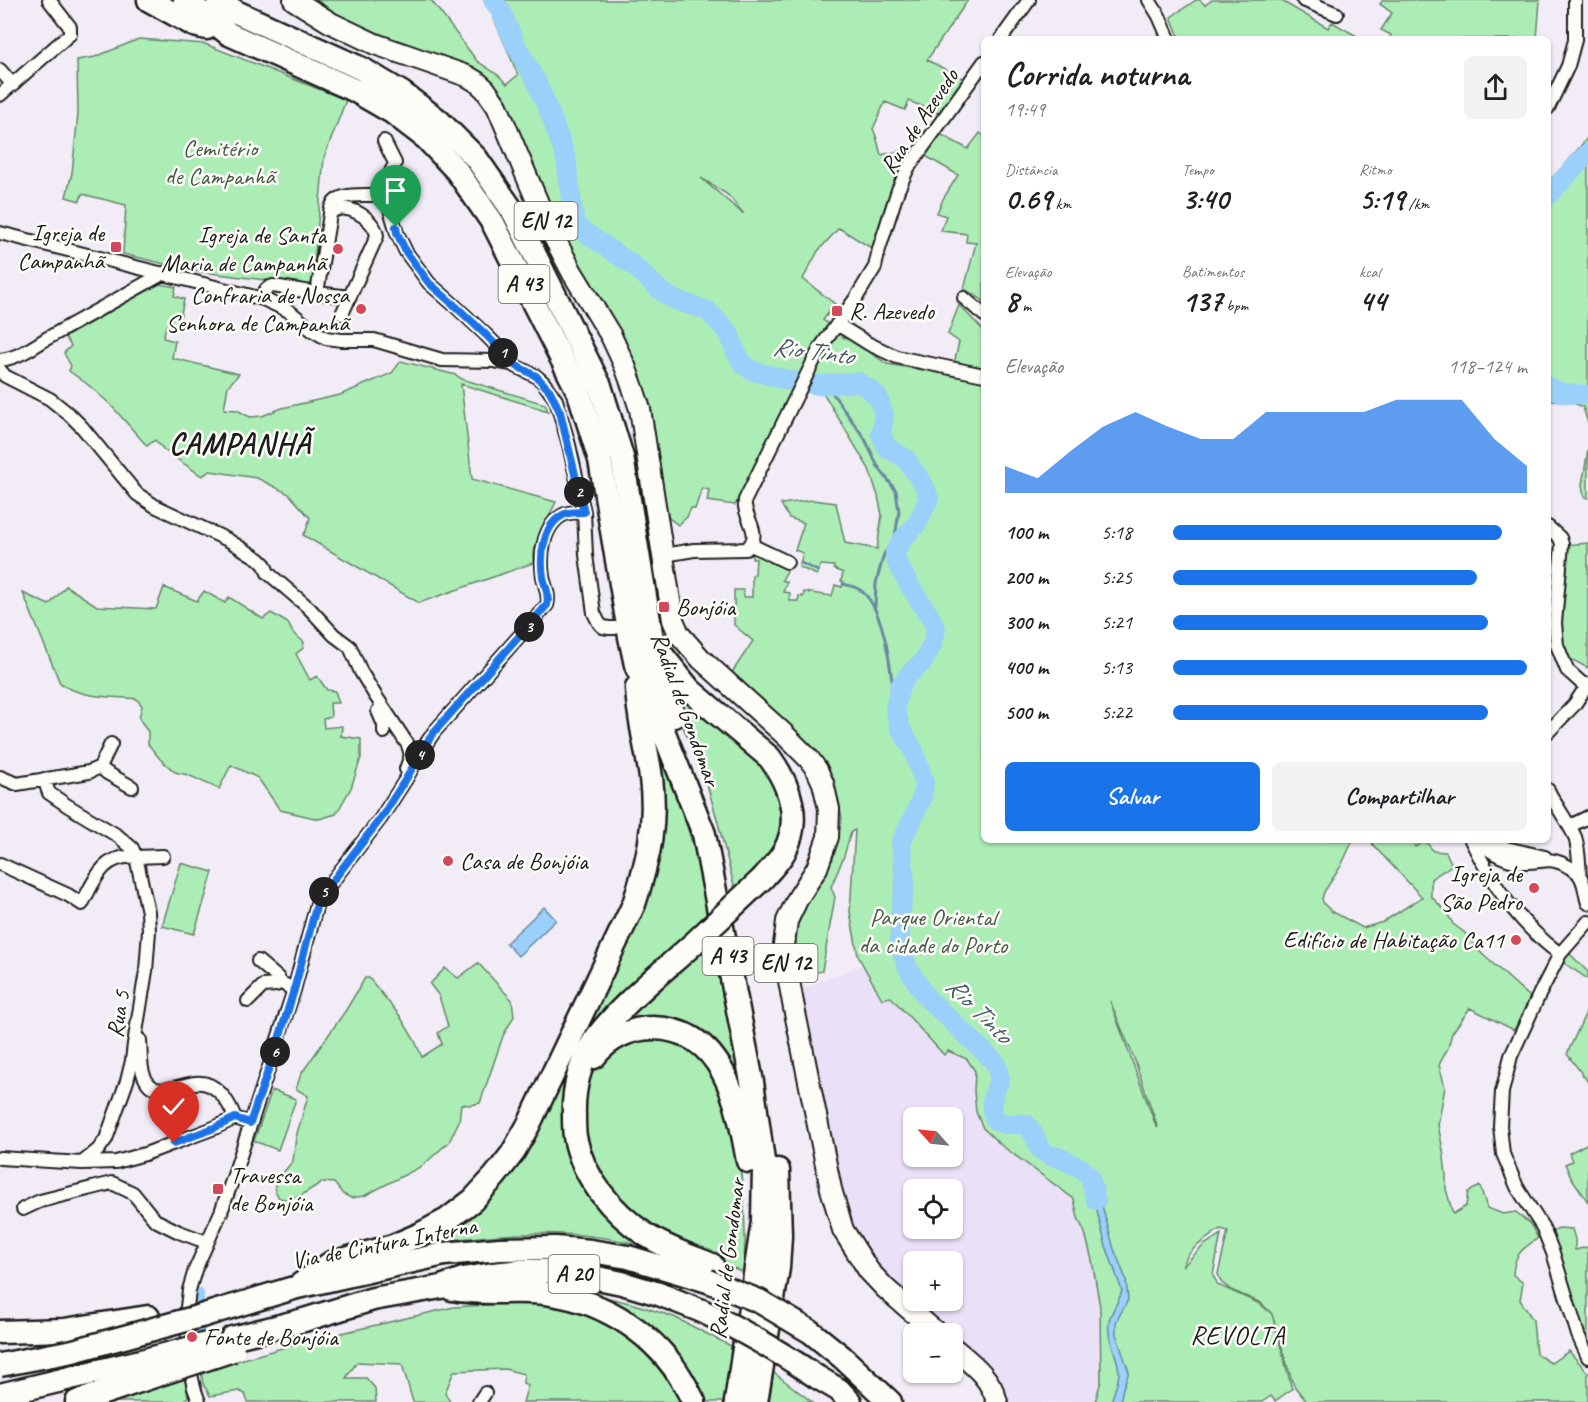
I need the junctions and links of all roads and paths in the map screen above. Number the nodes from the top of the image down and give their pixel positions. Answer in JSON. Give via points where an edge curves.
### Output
{"nodes":[{"id":1,"x":49,"y":0,"type":"edge"},
{"id":2,"x":149,"y":0,"type":"edge"},
{"id":3,"x":185,"y":0,"type":"edge"},
{"id":4,"x":218,"y":0,"type":"edge"},
{"id":5,"x":294,"y":0,"type":"edge"},
{"id":6,"x":1029,"y":0,"type":"edge"},
{"id":7,"x":1304,"y":0,"type":"edge"},
{"id":8,"x":1575,"y":0,"type":"edge"},
{"id":9,"x":1152,"y":2,"type":"edge"},
{"id":10,"x":1337,"y":14,"type":"dead end"},
{"id":11,"x":229,"y":34,"type":"junction"},
{"id":12,"x":1003,"y":36,"type":"edge"},
{"id":13,"x":1168,"y":36,"type":"edge"},
{"id":14,"x":981,"y":66,"type":"edge"},
{"id":15,"x":0,"y":70,"type":"edge"},
{"id":16,"x":13,"y":85,"type":"junction"},
{"id":17,"x":0,"y":95,"type":"edge"},
{"id":18,"x":1551,"y":102,"type":"edge"},
{"id":19,"x":384,"y":141,"type":"dead end"},
{"id":20,"x":388,"y":194,"type":"junction"},
{"id":21,"x":330,"y":214,"type":"junction"},
{"id":22,"x":0,"y":233,"type":"edge"},
{"id":23,"x":164,"y":273,"type":"junction"},
{"id":24,"x":316,"y":293,"type":"junction"},
{"id":25,"x":350,"y":297,"type":"junction"},
{"id":26,"x":964,"y":298,"type":"dead end"},
{"id":27,"x":263,"y":299,"type":"junction"},
{"id":28,"x":981,"y":312,"type":"edge"},
{"id":29,"x":342,"y":314,"type":"dead end"},
{"id":30,"x":837,"y":324,"type":"junction"},
{"id":31,"x":0,"y":360,"type":"edge"},
{"id":32,"x":511,"y":363,"type":"junction"},
{"id":33,"x":0,"y":370,"type":"edge"},
{"id":34,"x":981,"y":374,"type":"edge"},
{"id":35,"x":584,"y":512,"type":"junction"},
{"id":36,"x":1551,"y":530,"type":"edge"},
{"id":37,"x":751,"y":545,"type":"junction"},
{"id":38,"x":664,"y":555,"type":"junction"},
{"id":39,"x":787,"y":562,"type":"dead end"},
{"id":40,"x":615,"y":628,"type":"dead end"},
{"id":41,"x":653,"y":644,"type":"junction"},
{"id":42,"x":636,"y":665,"type":"junction"},
{"id":43,"x":1587,"y":686,"type":"edge"},
{"id":44,"x":370,"y":687,"type":"junction"},
{"id":45,"x":1551,"y":729,"type":"edge"},
{"id":46,"x":384,"y":732,"type":"dead end"},
{"id":47,"x":111,"y":744,"type":"dead end"},
{"id":48,"x":100,"y":767,"type":"junction"},
{"id":49,"x":0,"y":777,"type":"edge"},
{"id":50,"x":44,"y":779,"type":"junction"},
{"id":51,"x":406,"y":779,"type":"junction"},
{"id":52,"x":132,"y":787,"type":"dead end"},
{"id":53,"x":1551,"y":797,"type":"edge"},
{"id":54,"x":1588,"y":817,"type":"edge"},
{"id":55,"x":1570,"y":826,"type":"junction"},
{"id":56,"x":1473,"y":843,"type":"edge"},
{"id":57,"x":1480,"y":843,"type":"edge"},
{"id":58,"x":1498,"y":843,"type":"edge"},
{"id":59,"x":163,"y":856,"type":"dead end"},
{"id":60,"x":136,"y":857,"type":"junction"},
{"id":61,"x":1555,"y":860,"type":"junction"},
{"id":62,"x":0,"y":864,"type":"edge"},
{"id":63,"x":1580,"y":876,"type":"junction"},
{"id":64,"x":1588,"y":903,"type":"edge"},
{"id":65,"x":1588,"y":922,"type":"edge"},
{"id":66,"x":1560,"y":954,"type":"junction"},
{"id":67,"x":258,"y":961,"type":"dead end"},
{"id":68,"x":280,"y":982,"type":"junction"},
{"id":69,"x":294,"y":990,"type":"junction"},
{"id":70,"x":248,"y":1001,"type":"dead end"},
{"id":71,"x":140,"y":1011,"type":"junction"},
{"id":72,"x":577,"y":1084,"type":"junction"},
{"id":73,"x":235,"y":1118,"type":"junction"},
{"id":74,"x":250,"y":1123,"type":"junction"},
{"id":75,"x":0,"y":1158,"type":"edge"},
{"id":76,"x":81,"y":1163,"type":"junction"},
{"id":77,"x":101,"y":1163,"type":"junction"},
{"id":78,"x":108,"y":1183,"type":"junction"},
{"id":79,"x":22,"y":1209,"type":"dead end"},
{"id":80,"x":207,"y":1244,"type":"junction"},
{"id":81,"x":757,"y":1259,"type":"junction"},
{"id":82,"x":710,"y":1273,"type":"junction"},
{"id":83,"x":297,"y":1287,"type":"junction"},
{"id":84,"x":441,"y":1287,"type":"junction"},
{"id":85,"x":201,"y":1316,"type":"junction"},
{"id":86,"x":925,"y":1323,"type":"edge"},
{"id":87,"x":0,"y":1332,"type":"edge"},
{"id":88,"x":963,"y":1357,"type":"edge"},
{"id":89,"x":1588,"y":1357,"type":"edge"},
{"id":90,"x":0,"y":1365,"type":"edge"},
{"id":91,"x":154,"y":1367,"type":"junction"},
{"id":92,"x":817,"y":1377,"type":"junction"},
{"id":93,"x":0,"y":1395,"type":"edge"},
{"id":94,"x":77,"y":1402,"type":"edge"},
{"id":95,"x":199,"y":1402,"type":"edge"},
{"id":96,"x":694,"y":1402,"type":"edge"},
{"id":97,"x":736,"y":1402,"type":"edge"},
{"id":98,"x":756,"y":1402,"type":"edge"},
{"id":99,"x":831,"y":1402,"type":"edge"},
{"id":100,"x":850,"y":1402,"type":"edge"},
{"id":101,"x":890,"y":1402,"type":"edge"},
{"id":102,"x":997,"y":1402,"type":"edge"}],
"edges":[{"from":1,"to":16,"type":"street","via":[[70,27],[70,34]]},
{"from":2,"to":11,"type":"highway","via":[[194,25]]},
{"from":3,"to":11,"type":"highway","name":"Radial de Gondomar","number":"A 43"},
{"from":4,"to":41,"type":"highway","name":"Radial de Gondomar","number":"A 43","via":[[236,12],[362,69],[402,93],[438,120],[476,158],[514,213],[600,386],[622,457]]},
{"from":5,"to":38,"type":"main road","number":"EN 12","via":[[375,44],[467,76],[492,97],[546,222],[625,366],[640,409]]},
{"from":6,"to":12,"type":"street"},
{"from":7,"to":10,"type":"street"},
{"from":8,"to":18,"type":"street","via":[[1575,40]]},
{"from":9,"to":13,"type":"street"},
{"from":11,"to":42,"type":"highway","name":"Radial de Gondomar","number":"A 43","via":[[354,90],[392,112],[426,138],[457,171],[494,223],[579,393],[600,460]]},
{"from":14,"to":30,"type":"street","name":"Rua de Azevedo","via":[[908,168],[875,267]]},
{"from":15,"to":16,"type":"street"},
{"from":16,"to":17,"type":"street"},
{"from":19,"to":20,"type":"street","via":[[395,163]]},
{"from":20,"to":21,"type":"street","via":[[343,196],[333,203]]},
{"from":20,"to":32,"type":"street","via":[[397,233],[422,275]]},
{"from":21,"to":24,"type":"street"},
{"from":21,"to":25,"type":"street","via":[[335,209],[357,212],[371,222],[377,234]]},
{"from":22,"to":23,"type":"street"},
{"from":23,"to":27,"type":"street"},
{"from":23,"to":31,"type":"street","via":[[34,347]]},
{"from":24,"to":25,"type":"street"},
{"from":24,"to":27,"type":"street","via":[[273,286],[267,288]]},
{"from":25,"to":29,"type":"street"},
{"from":26,"to":28,"type":"street"},
{"from":27,"to":32,"type":"street","via":[[289,310],[326,338],[374,340],[442,360]]},
{"from":30,"to":34,"type":"street","via":[[897,357]]},
{"from":30,"to":37,"type":"street","name":"Rua de Azevedo","via":[[798,390],[745,500],[752,523]]},
{"from":32,"to":35,"type":"street","via":[[536,376],[556,400]]},
{"from":33,"to":44,"type":"street","via":[[70,415],[137,494],[259,559],[268,573],[350,647]]},
{"from":35,"to":40,"type":"street","via":[[594,613],[603,627]]},
{"from":35,"to":51,"type":"street","via":[[559,517],[548,531],[542,567],[549,601],[542,612],[438,729]]},
{"from":36,"to":43,"type":"street","via":[[1562,544],[1555,623],[1557,645],[1567,670]]},
{"from":37,"to":38,"type":"street","via":[[746,549]]},
{"from":37,"to":39,"type":"street"},
{"from":38,"to":86,"type":"main road","number":"EN 12","via":[[668,621],[700,659],[809,759],[823,783],[829,809],[828,837],[817,868],[787,921],[784,945],[793,1003],[843,1230],[869,1271]]},
{"from":41,"to":72,"type":"highway","bridge":true,"via":[[690,690],[770,758],[788,789],[793,822],[784,851],[763,879],[607,1024],[585,1056]]},
{"from":41,"to":98,"type":"highway","name":"Radial de Gondomar","number":"A 43","via":[[665,693],[717,830],[767,1082],[778,1170],[780,1236]]},
{"from":42,"to":81,"type":"highway","name":"Radial de Gondomar","number":"A 43","via":[[704,834],[752,1082],[764,1168],[763,1221]]},
{"from":42,"to":83,"type":"highway","via":[[653,808],[646,867],[634,904],[529,1124],[495,1176],[447,1220],[393,1246],[331,1263]]},
{"from":43,"to":45,"type":"street"},
{"from":44,"to":46,"type":"street"},
{"from":44,"to":51,"type":"street","via":[[408,745],[411,754]]},
{"from":47,"to":48,"type":"street"},
{"from":48,"to":50,"type":"street"},
{"from":48,"to":52,"type":"street"},
{"from":49,"to":50,"type":"street","via":[[17,784]]},
{"from":50,"to":60,"type":"street","via":[[49,793],[118,836]]},
{"from":51,"to":69,"type":"street","via":[[318,900]]},
{"from":53,"to":55,"type":"street"},
{"from":54,"to":55,"type":"street"},
{"from":55,"to":63,"type":"street","via":[[1576,840]]},
{"from":56,"to":66,"type":"street","via":[[1513,911]]},
{"from":57,"to":61,"type":"street","via":[[1512,860]]},
{"from":58,"to":61,"type":"street"},
{"from":59,"to":60,"type":"street"},
{"from":60,"to":62,"type":"street","via":[[115,859],[106,865],[82,904]]},
{"from":60,"to":71,"type":"street","name":"Rua 5","via":[[149,931]]},
{"from":61,"to":63,"type":"street"},
{"from":63,"to":64,"type":"street"},
{"from":65,"to":66,"type":"street"},
{"from":66,"to":89,"type":"street","via":[[1511,1056],[1502,1092],[1500,1126],[1503,1154],[1517,1187],[1543,1228]]},
{"from":67,"to":68,"type":"street"},
{"from":68,"to":69,"type":"street"},
{"from":68,"to":70,"type":"street","via":[[261,987]]},
{"from":69,"to":74,"type":"street"},
{"from":71,"to":73,"type":"street","via":[[142,1072],[148,1083],[163,1090],[196,1083],[207,1085],[225,1096]]},
{"from":71,"to":76,"type":"street","name":"Rua 5","via":[[130,1071],[106,1139]]},
{"from":72,"to":81,"type":"highway","via":[[600,1049],[627,1032],[642,1028],[682,1034],[711,1053],[735,1096],[742,1126]]},
{"from":72,"to":82,"type":"highway","via":[[574,1134],[584,1165],[599,1191],[645,1234]]},
{"from":73,"to":74,"type":"street"},
{"from":73,"to":77,"type":"street","via":[[145,1155]]},
{"from":74,"to":80,"type":"street"},
{"from":75,"to":76,"type":"street"},
{"from":76,"to":77,"type":"street"},
{"from":77,"to":78,"type":"street"},
{"from":78,"to":79,"type":"street"},
{"from":78,"to":80,"type":"street","via":[[133,1193],[155,1220]]},
{"from":80,"to":95,"type":"street","via":[[187,1295],[192,1381]]},
{"from":81,"to":97,"type":"highway","name":"Radial de Gondomar","number":"A 43"},
{"from":82,"to":83,"type":"highway","name":"Via de Cintura Interna","number":"A 20","via":[[591,1251],[500,1249],[444,1254]]},
{"from":82,"to":101,"type":"highway","bridge":true,"via":[[741,1280],[759,1302],[811,1332]]},
{"from":83,"to":85,"type":"highway","name":"Via de Cintura Interna","number":"A 20"},
{"from":84,"to":91,"type":"highway","number":"A 20","bridge":true,"via":[[373,1299]]},
{"from":84,"to":92,"type":"highway","number":"A 20","bridge":true,"via":[[493,1274],[553,1271],[622,1283],[735,1326]]},
{"from":84,"to":96,"type":"highway","via":[[555,1295],[611,1313],[646,1338],[673,1366]]},
{"from":85,"to":87,"type":"highway","bridge":true,"via":[[148,1317],[64,1330]]},
{"from":85,"to":90,"type":"highway","name":"Via de Cintura Interna","number":"A 20","bridge":true,"via":[[73,1351]]},
{"from":88,"to":102,"type":"main road","via":[[990,1383]]},
{"from":91,"to":93,"type":"highway"},
{"from":91,"to":94,"type":"highway"},
{"from":92,"to":99,"type":"highway"},
{"from":92,"to":100,"type":"highway","number":"A 20"}]}
